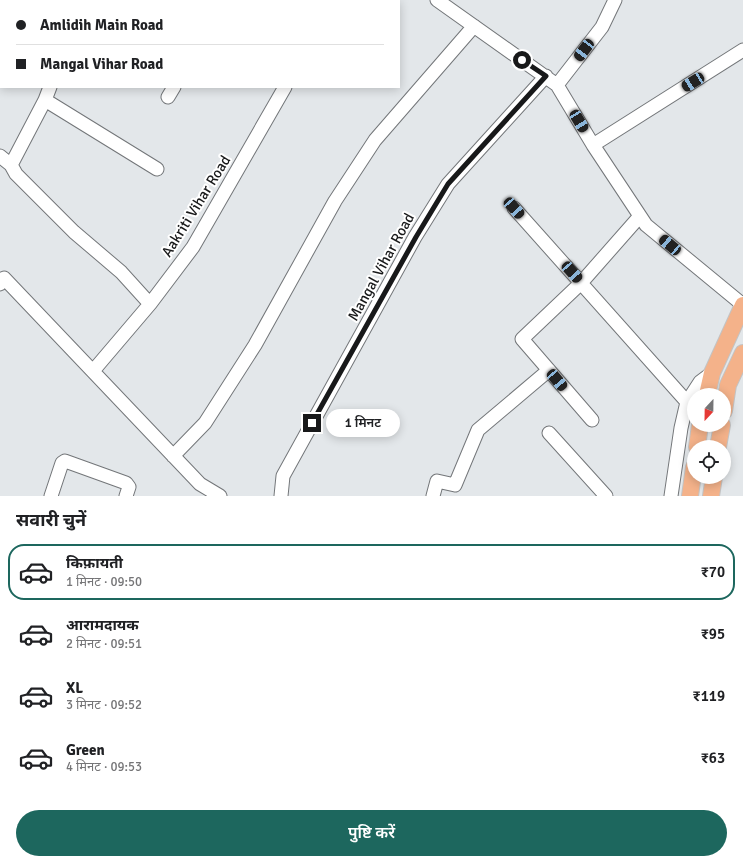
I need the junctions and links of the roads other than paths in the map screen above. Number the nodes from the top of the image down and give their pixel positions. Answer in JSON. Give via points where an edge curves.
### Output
{"nodes":[{"id":1,"x":615,"y":0,"type":"edge"},
{"id":2,"x":442,"y":1,"type":"edge"},
{"id":3,"x":474,"y":26,"type":"junction"},
{"id":4,"x":743,"y":50,"type":"edge"},
{"id":5,"x":546,"y":76,"type":"junction"},
{"id":6,"x":557,"y":85,"type":"junction"},
{"id":7,"x":50,"y":88,"type":"edge"},
{"id":8,"x":284,"y":88,"type":"edge"},
{"id":9,"x":45,"y":100,"type":"junction"},
{"id":10,"x":593,"y":145,"type":"junction"},
{"id":11,"x":0,"y":156,"type":"edge"},
{"id":12,"x":11,"y":165,"type":"junction"},
{"id":13,"x":156,"y":169,"type":"dead end"},
{"id":14,"x":514,"y":208,"type":"dead end"},
{"id":15,"x":640,"y":216,"type":"junction"},
{"id":16,"x":581,"y":283,"type":"junction"},
{"id":17,"x":0,"y":284,"type":"edge"},
{"id":18,"x":150,"y":304,"type":"junction"},
{"id":19,"x":743,"y":305,"type":"edge"},
{"id":20,"x":743,"y":353,"type":"edge"},
{"id":21,"x":548,"y":370,"type":"junction"},
{"id":22,"x":93,"y":371,"type":"junction"},
{"id":23,"x":712,"y":373,"type":"junction"},
{"id":24,"x":696,"y":388,"type":"edge"},
{"id":25,"x":709,"y":388,"type":"edge"},
{"id":26,"x":728,"y":388,"type":"edge"},
{"id":27,"x":687,"y":402,"type":"joint"},
{"id":28,"x":592,"y":420,"type":"dead end"},
{"id":29,"x":549,"y":433,"type":"dead end"},
{"id":30,"x":173,"y":456,"type":"junction"},
{"id":31,"x":692,"y":484,"type":"edge"},
{"id":32,"x":713,"y":484,"type":"edge"},
{"id":33,"x":198,"y":490,"type":"edge"},
{"id":34,"x":51,"y":496,"type":"edge"},
{"id":35,"x":126,"y":496,"type":"edge"},
{"id":36,"x":220,"y":496,"type":"edge"},
{"id":37,"x":281,"y":496,"type":"edge"},
{"id":38,"x":434,"y":496,"type":"edge"},
{"id":39,"x":606,"y":496,"type":"edge"},
{"id":40,"x":670,"y":496,"type":"edge"},
{"id":41,"x":690,"y":496,"type":"edge"},
{"id":42,"x":711,"y":496,"type":"edge"}],
"edges":[{"from":1,"to":6,"type":"street","via":[[602,26]]},
{"from":2,"to":3,"type":"street"},
{"from":3,"to":5,"type":"street"},
{"from":3,"to":30,"type":"street","via":[[375,140],[335,202],[255,345],[205,423]]},
{"from":4,"to":10,"type":"street"},
{"from":5,"to":6,"type":"street"},
{"from":5,"to":37,"type":"street","name":"Mangal Vihar Road","via":[[448,184],[283,476]]},
{"from":6,"to":10,"type":"street"},
{"from":7,"to":9,"type":"street"},
{"from":8,"to":18,"type":"street","name":"Aakriti Vihar Road","via":[[193,247]]},
{"from":9,"to":12,"type":"street"},
{"from":9,"to":13,"type":"street"},
{"from":10,"to":15,"type":"street"},
{"from":11,"to":12,"type":"street"},
{"from":12,"to":18,"type":"street","via":[[16,174],[74,232],[121,272]]},
{"from":14,"to":16,"type":"street"},
{"from":15,"to":16,"type":"street"},
{"from":15,"to":19,"type":"street","via":[[646,225]]},
{"from":16,"to":21,"type":"street","via":[[522,339]]},
{"from":16,"to":27,"type":"street"},
{"from":17,"to":22,"type":"street","via":[[4,278]]},
{"from":18,"to":22,"type":"street","name":"Aakriti Vihar Road"},
{"from":19,"to":23,"type":"main road"},
{"from":20,"to":26,"type":"main road"},
{"from":21,"to":28,"type":"street"},
{"from":21,"to":38,"type":"street","via":[[478,430],[455,485],[437,481]]},
{"from":22,"to":30,"type":"street"},
{"from":23,"to":24,"type":"street"},
{"from":23,"to":25,"type":"main road"},
{"from":27,"to":40,"type":"street"},
{"from":29,"to":39,"type":"street"},
{"from":30,"to":33,"type":"street"},
{"from":31,"to":41,"type":"main road"},
{"from":32,"to":42,"type":"main road"},
{"from":33,"to":36,"type":"street"},
{"from":34,"to":35,"type":"street","via":[[62,463],[65,461],[126,483]]}]}
